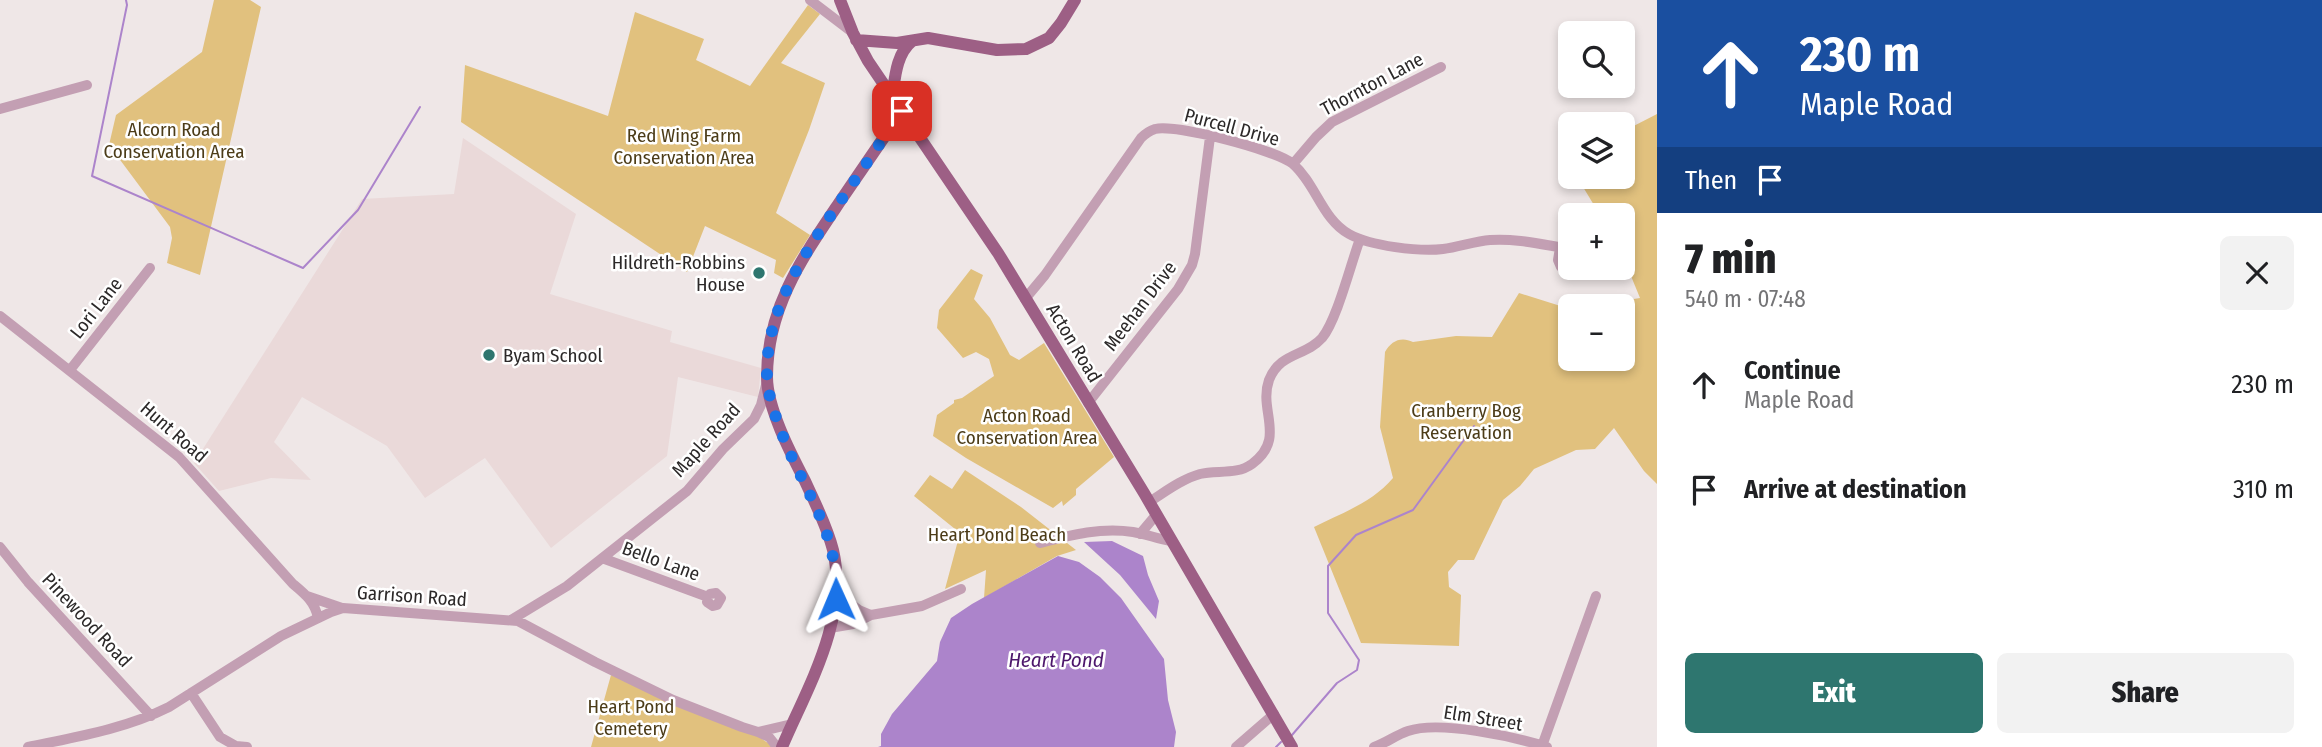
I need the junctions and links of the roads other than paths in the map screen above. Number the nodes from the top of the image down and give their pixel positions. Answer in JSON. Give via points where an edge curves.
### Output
{"nodes":[{"id":1,"x":837,"y":0,"type":"edge"},
{"id":2,"x":1075,"y":0,"type":"edge"},
{"id":3,"x":814,"y":3,"type":"edge"},
{"id":4,"x":855,"y":36,"type":"junction"},
{"id":5,"x":912,"y":41,"type":"junction"},
{"id":6,"x":1441,"y":67,"type":"dead end"},
{"id":7,"x":87,"y":85,"type":"dead end"},
{"id":8,"x":892,"y":98,"type":"junction"},
{"id":9,"x":0,"y":109,"type":"edge"},
{"id":10,"x":902,"y":111,"type":"junction"},
{"id":11,"x":1210,"y":137,"type":"junction"},
{"id":12,"x":1293,"y":164,"type":"junction"},
{"id":13,"x":1360,"y":239,"type":"junction"},
{"id":14,"x":1558,"y":248,"type":"edge"},
{"id":15,"x":150,"y":268,"type":"dead end"},
{"id":16,"x":1025,"y":299,"type":"junction"},
{"id":17,"x":0,"y":316,"type":"edge"},
{"id":18,"x":70,"y":370,"type":"junction"},
{"id":19,"x":767,"y":380,"type":"junction"},
{"id":20,"x":1088,"y":403,"type":"junction"},
{"id":21,"x":1149,"y":502,"type":"junction"},
{"id":22,"x":1156,"y":516,"type":"junction"},
{"id":23,"x":1140,"y":534,"type":"junction"},
{"id":24,"x":1171,"y":541,"type":"junction"},
{"id":25,"x":1040,"y":543,"type":"dead end"},
{"id":26,"x":0,"y":547,"type":"edge"},
{"id":27,"x":603,"y":558,"type":"junction"},
{"id":28,"x":961,"y":589,"type":"dead end"},
{"id":29,"x":836,"y":593,"type":"junction"},
{"id":30,"x":306,"y":595,"type":"junction"},
{"id":31,"x":1596,"y":596,"type":"dead end"},
{"id":32,"x":708,"y":597,"type":"dead end"},
{"id":33,"x":343,"y":608,"type":"junction"},
{"id":34,"x":871,"y":615,"type":"junction"},
{"id":35,"x":318,"y":618,"type":"junction"},
{"id":36,"x":511,"y":620,"type":"junction"},
{"id":37,"x":830,"y":628,"type":"junction"},
{"id":38,"x":191,"y":693,"type":"junction"},
{"id":39,"x":1273,"y":714,"type":"junction"},
{"id":40,"x":151,"y":716,"type":"junction"},
{"id":41,"x":792,"y":724,"type":"junction"},
{"id":42,"x":758,"y":732,"type":"junction"},
{"id":43,"x":1545,"y":746,"type":"edge"},
{"id":44,"x":28,"y":747,"type":"edge"},
{"id":45,"x":247,"y":747,"type":"edge"},
{"id":46,"x":780,"y":747,"type":"edge"},
{"id":47,"x":1236,"y":747,"type":"edge"},
{"id":48,"x":1292,"y":747,"type":"edge"},
{"id":49,"x":1374,"y":747,"type":"edge"}],
"edges":[{"from":1,"to":3,"type":"street"},
{"from":1,"to":4,"type":"main road","name":"Acton Road"},
{"from":2,"to":5,"type":"main road","via":[[1049,38],[1026,49],[997,50],[928,38]]},
{"from":3,"to":4,"type":"street"},
{"from":4,"to":5,"type":"main road","via":[[885,43]]},
{"from":4,"to":8,"type":"main road","name":"Acton Road"},
{"from":5,"to":8,"type":"main road","via":[[901,57]]},
{"from":6,"to":12,"type":"street","name":"Thornton Lane","via":[[1332,122]]},
{"from":7,"to":9,"type":"street"},
{"from":8,"to":10,"type":"main road","name":"Acton Road"},
{"from":10,"to":16,"type":"main road","name":"Acton Road"},
{"from":10,"to":19,"type":"main road","name":"Maple Road","via":[[789,282],[772,335]]},
{"from":11,"to":12,"type":"street","name":"Purcell Drive"},
{"from":11,"to":16,"type":"street","name":"Purcell Drive","via":[[1156,129],[1141,138]]},
{"from":11,"to":20,"type":"street","name":"Meehan Drive","via":[[1192,265]]},
{"from":12,"to":13,"type":"street","name":"Purcell Drive","via":[[1335,223]]},
{"from":13,"to":14,"type":"street","name":"Purcell Drive","via":[[1429,250],[1493,240]]},
{"from":13,"to":21,"type":"street","via":[[1326,332],[1316,344],[1283,361],[1271,377],[1267,391],[1271,433],[1260,456],[1244,469],[1195,476]]},
{"from":15,"to":18,"type":"street","name":"Lori Lane"},
{"from":16,"to":20,"type":"main road","name":"Acton Road"},
{"from":17,"to":18,"type":"street","name":"Hunt Road"},
{"from":18,"to":30,"type":"street","name":"Hunt Road","via":[[179,457]]},
{"from":19,"to":27,"type":"street","name":"Maple Road","via":[[761,405],[748,426],[687,491]]},
{"from":19,"to":29,"type":"main road","via":[[785,440],[833,548]]},
{"from":20,"to":21,"type":"main road","name":"Acton Road"},
{"from":21,"to":22,"type":"main road","name":"Acton Road"},
{"from":22,"to":23,"type":"street"},
{"from":22,"to":24,"type":"main road","name":"Acton Road"},
{"from":23,"to":24,"type":"street"},
{"from":23,"to":25,"type":"street","via":[[1077,533]]},
{"from":24,"to":39,"type":"main road","name":"Acton Road"},
{"from":26,"to":40,"type":"street","name":"Pinewood Road"},
{"from":27,"to":32,"type":"street","name":"Bello Lane"},
{"from":27,"to":36,"type":"street","name":"Maple Road"},
{"from":28,"to":34,"type":"street","via":[[922,606]]},
{"from":29,"to":34,"type":"street"},
{"from":29,"to":37,"type":"main road"},
{"from":30,"to":33,"type":"street","name":"Hunt Road"},
{"from":30,"to":35,"type":"street","name":"Hunt Road"},
{"from":31,"to":43,"type":"street"},
{"from":33,"to":35,"type":"street","name":"Garrison Road"},
{"from":33,"to":36,"type":"street","name":"Garrison Road"},
{"from":34,"to":37,"type":"street"},
{"from":35,"to":38,"type":"street","name":"Garrison Road"},
{"from":36,"to":42,"type":"street","name":"Garrison Road","via":[[673,700]]},
{"from":37,"to":41,"type":"main road"},
{"from":38,"to":40,"type":"street","name":"Garrison Road"},
{"from":38,"to":45,"type":"street","via":[[220,737]]},
{"from":39,"to":47,"type":"street"},
{"from":39,"to":48,"type":"main road","name":"Acton Road"},
{"from":40,"to":44,"type":"street","name":"Garrison Road"},
{"from":41,"to":42,"type":"street"},
{"from":41,"to":46,"type":"main road"},
{"from":42,"to":46,"type":"street","name":"Garrison Road"},
{"from":43,"to":49,"type":"street","name":"Elm Street","via":[[1440,727],[1410,730]]}]}
